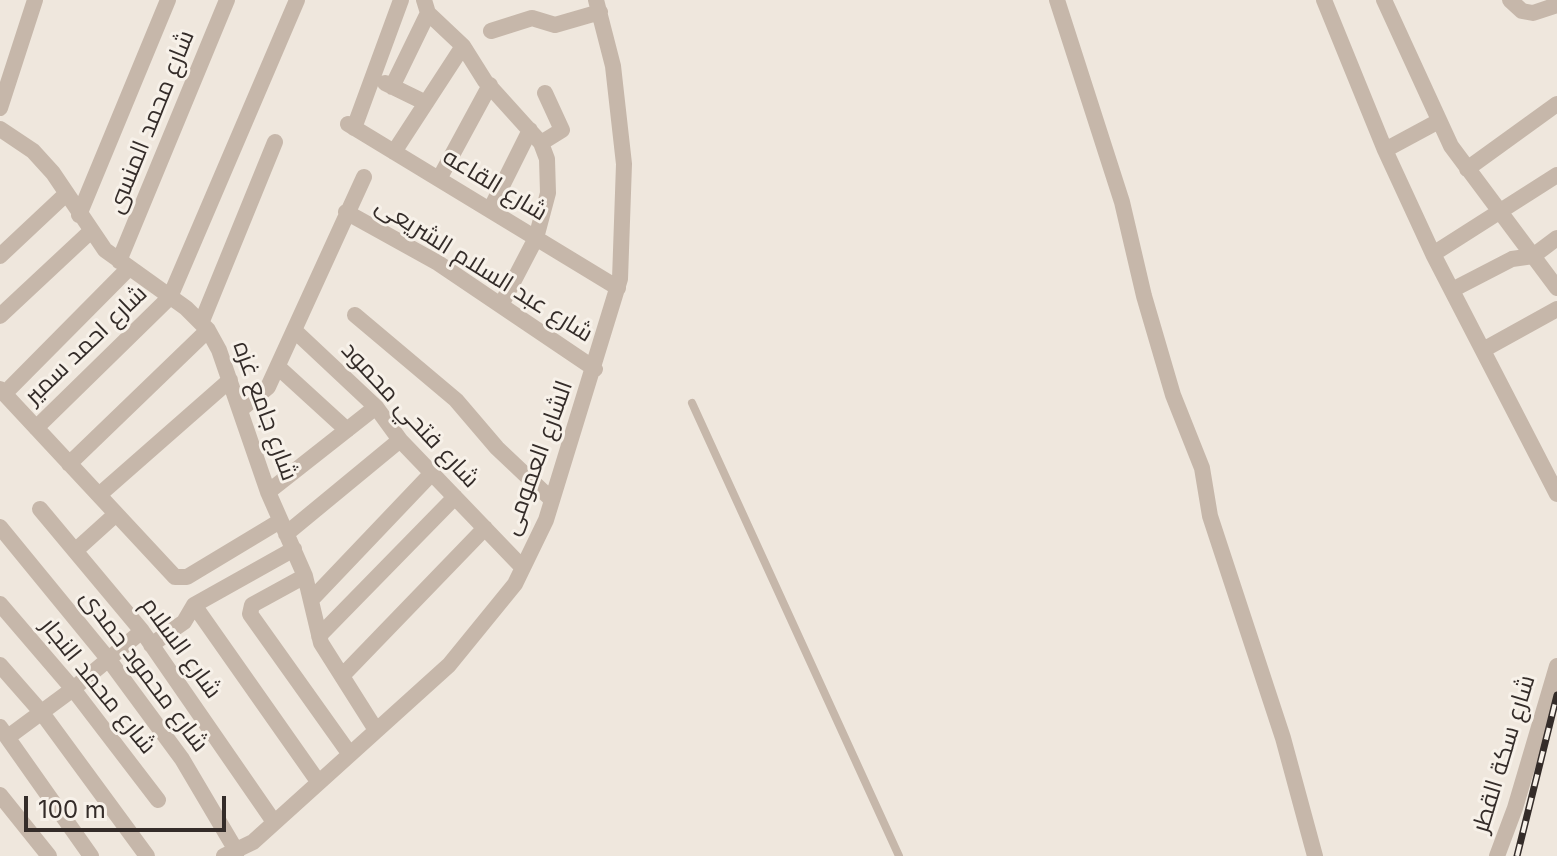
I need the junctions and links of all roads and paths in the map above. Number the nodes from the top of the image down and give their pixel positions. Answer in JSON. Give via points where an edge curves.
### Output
{"nodes":[{"id":1,"x":35,"y":0,"type":"edge"},
{"id":2,"x":168,"y":0,"type":"edge"},
{"id":3,"x":227,"y":0,"type":"edge"},
{"id":4,"x":297,"y":0,"type":"edge"},
{"id":5,"x":401,"y":0,"type":"edge"},
{"id":6,"x":1057,"y":0,"type":"edge"},
{"id":7,"x":1324,"y":0,"type":"edge"},
{"id":8,"x":1384,"y":0,"type":"edge"},
{"id":9,"x":1510,"y":0,"type":"edge"},
{"id":10,"x":1557,"y":5,"type":"edge"},
{"id":11,"x":426,"y":6,"type":"edge"},
{"id":12,"x":598,"y":6,"type":"edge"},
{"id":13,"x":491,"y":31,"type":"dead end"},
{"id":14,"x":463,"y":46,"type":"junction"},
{"id":15,"x":373,"y":77,"type":"junction"},
{"id":16,"x":490,"y":85,"type":"junction"},
{"id":17,"x":392,"y":87,"type":"junction"},
{"id":18,"x":545,"y":93,"type":"dead end"},
{"id":19,"x":426,"y":103,"type":"junction"},
{"id":20,"x":1557,"y":104,"type":"edge"},
{"id":21,"x":0,"y":108,"type":"edge"},
{"id":22,"x":1437,"y":122,"type":"junction"},
{"id":23,"x":0,"y":129,"type":"edge"},
{"id":24,"x":535,"y":137,"type":"junction"},
{"id":25,"x":275,"y":142,"type":"dead end"},
{"id":26,"x":1385,"y":150,"type":"junction"},
{"id":27,"x":394,"y":152,"type":"junction"},
{"id":28,"x":1467,"y":169,"type":"junction"},
{"id":29,"x":1557,"y":175,"type":"edge"},
{"id":30,"x":364,"y":177,"type":"dead end"},
{"id":31,"x":439,"y":179,"type":"junction"},
{"id":32,"x":66,"y":194,"type":"junction"},
{"id":33,"x":490,"y":210,"type":"junction"},
{"id":34,"x":346,"y":212,"type":"junction"},
{"id":35,"x":1501,"y":213,"type":"junction"},
{"id":36,"x":79,"y":215,"type":"junction"},
{"id":37,"x":91,"y":231,"type":"junction"},
{"id":38,"x":536,"y":238,"type":"junction"},
{"id":39,"x":1557,"y":238,"type":"edge"},
{"id":40,"x":1433,"y":254,"type":"junction"},
{"id":41,"x":0,"y":256,"type":"edge"},
{"id":42,"x":1533,"y":256,"type":"junction"},
{"id":43,"x":124,"y":265,"type":"junction"},
{"id":44,"x":618,"y":288,"type":"junction"},
{"id":45,"x":1557,"y":288,"type":"edge"},
{"id":46,"x":1452,"y":290,"type":"junction"},
{"id":47,"x":170,"y":297,"type":"junction"},
{"id":48,"x":501,"y":305,"type":"junction"},
{"id":49,"x":1557,"y":309,"type":"edge"},
{"id":50,"x":355,"y":315,"type":"dead end"},
{"id":51,"x":0,"y":316,"type":"edge"},
{"id":52,"x":205,"y":326,"type":"junction"},
{"id":53,"x":295,"y":331,"type":"junction"},
{"id":54,"x":1483,"y":350,"type":"junction"},
{"id":55,"x":278,"y":367,"type":"junction"},
{"id":56,"x":595,"y":369,"type":"junction"},
{"id":57,"x":230,"y":380,"type":"junction"},
{"id":58,"x":2,"y":392,"type":"edge"},
{"id":59,"x":692,"y":403,"type":"dead end"},
{"id":60,"x":376,"y":407,"type":"junction"},
{"id":61,"x":240,"y":410,"type":"junction"},
{"id":62,"x":36,"y":428,"type":"junction"},
{"id":63,"x":347,"y":430,"type":"junction"},
{"id":64,"x":400,"y":440,"type":"junction"},
{"id":65,"x":69,"y":464,"type":"junction"},
{"id":66,"x":432,"y":473,"type":"junction"},
{"id":67,"x":268,"y":492,"type":"junction"},
{"id":68,"x":1557,"y":494,"type":"edge"},
{"id":69,"x":99,"y":495,"type":"junction"},
{"id":70,"x":455,"y":497,"type":"junction"},
{"id":71,"x":552,"y":500,"type":"junction"},
{"id":72,"x":40,"y":509,"type":"dead end"},
{"id":73,"x":116,"y":514,"type":"junction"},
{"id":74,"x":0,"y":527,"type":"edge"},
{"id":75,"x":485,"y":528,"type":"junction"},
{"id":76,"x":287,"y":535,"type":"junction"},
{"id":77,"x":75,"y":551,"type":"junction"},
{"id":78,"x":522,"y":567,"type":"junction"},
{"id":79,"x":305,"y":576,"type":"junction"},
{"id":80,"x":312,"y":599,"type":"junction"},
{"id":81,"x":0,"y":604,"type":"edge"},
{"id":82,"x":194,"y":605,"type":"junction"},
{"id":83,"x":319,"y":636,"type":"junction"},
{"id":84,"x":146,"y":638,"type":"junction"},
{"id":85,"x":109,"y":660,"type":"junction"},
{"id":86,"x":0,"y":665,"type":"edge"},
{"id":87,"x":1557,"y":666,"type":"edge"},
{"id":88,"x":342,"y":676,"type":"junction"},
{"id":89,"x":73,"y":689,"type":"junction"},
{"id":90,"x":42,"y":713,"type":"junction"},
{"id":91,"x":376,"y":730,"type":"junction"},
{"id":92,"x":4,"y":732,"type":"edge"},
{"id":93,"x":349,"y":753,"type":"junction"},
{"id":94,"x":317,"y":780,"type":"junction"},
{"id":95,"x":0,"y":795,"type":"edge"},
{"id":96,"x":158,"y":800,"type":"dead end"},
{"id":97,"x":274,"y":822,"type":"junction"},
{"id":98,"x":228,"y":855,"type":"edge"},
{"id":99,"x":49,"y":856,"type":"edge"},
{"id":100,"x":91,"y":856,"type":"edge"},
{"id":101,"x":147,"y":856,"type":"edge"},
{"id":102,"x":899,"y":856,"type":"edge"},
{"id":103,"x":1315,"y":856,"type":"edge"},
{"id":104,"x":1497,"y":856,"type":"edge"}],
"edges":[{"from":1,"to":21,"type":"street"},
{"from":2,"to":36,"type":"street"},
{"from":3,"to":43,"type":"street","name":"شارع محمد المنسى"},
{"from":4,"to":47,"type":"street"},
{"from":5,"to":15,"type":"street"},
{"from":6,"to":103,"type":"street"},
{"from":7,"to":26,"type":"street"},
{"from":8,"to":22,"type":"street"},
{"from":9,"to":10,"type":"street","via":[[1533,13]]},
{"from":11,"to":14,"type":"street"},
{"from":11,"to":17,"type":"street"},
{"from":12,"to":13,"type":"street","via":[[555,25],[532,18]]},
{"from":12,"to":44,"type":"street","name":"الشارع العمومى","via":[[613,66],[624,164]]},
{"from":14,"to":16,"type":"street"},
{"from":14,"to":19,"type":"street"},
{"from":15,"to":17,"type":"street"},
{"from":15,"to":27,"type":"street","name":"شارع القاعه","via":[[351,126]]},
{"from":16,"to":24,"type":"street"},
{"from":16,"to":31,"type":"street"},
{"from":17,"to":19,"type":"street"},
{"from":18,"to":24,"type":"street","via":[[562,130]]},
{"from":19,"to":27,"type":"street"},
{"from":20,"to":28,"type":"street"},
{"from":22,"to":26,"type":"street"},
{"from":22,"to":28,"type":"street"},
{"from":23,"to":32,"type":"street","name":"شارع جامع غزه","via":[[33,151]]},
{"from":24,"to":33,"type":"street"},
{"from":24,"to":38,"type":"street","via":[[550,176]]},
{"from":25,"to":52,"type":"street"},
{"from":26,"to":40,"type":"street"},
{"from":27,"to":31,"type":"street","name":"شارع القاعه"},
{"from":28,"to":35,"type":"street"},
{"from":29,"to":35,"type":"street"},
{"from":30,"to":34,"type":"street"},
{"from":31,"to":33,"type":"street","name":"شارع القاعه"},
{"from":32,"to":36,"type":"street","name":"شارع جامع غزه"},
{"from":32,"to":41,"type":"street"},
{"from":33,"to":38,"type":"street","name":"شارع القاعه"},
{"from":34,"to":48,"type":"street","name":"شارع عبد السلام الشريعى"},
{"from":34,"to":53,"type":"street"},
{"from":35,"to":40,"type":"street"},
{"from":35,"to":42,"type":"street"},
{"from":36,"to":37,"type":"street","name":"شارع جامع غزه"},
{"from":37,"to":43,"type":"street","name":"شارع جامع غزه"},
{"from":37,"to":51,"type":"street"},
{"from":38,"to":44,"type":"street","name":"شارع القاعه"},
{"from":38,"to":48,"type":"street"},
{"from":39,"to":42,"type":"street"},
{"from":40,"to":46,"type":"street"},
{"from":42,"to":45,"type":"street"},
{"from":42,"to":46,"type":"street","via":[[1518,257]]},
{"from":43,"to":47,"type":"street","name":"شارع جامع غزه"},
{"from":43,"to":58,"type":"street"},
{"from":44,"to":56,"type":"street","name":"الشارع العمومى"},
{"from":46,"to":54,"type":"street"},
{"from":47,"to":52,"type":"street","name":"شارع جامع غزه"},
{"from":47,"to":62,"type":"street","name":"شارع احمد سمير"},
{"from":48,"to":56,"type":"street","name":"شارع عبد السلام الشريعى"},
{"from":49,"to":54,"type":"street"},
{"from":50,"to":71,"type":"street","via":[[456,400]]},
{"from":52,"to":57,"type":"street","name":"شارع جامع غزه"},
{"from":52,"to":65,"type":"street"},
{"from":53,"to":55,"type":"street"},
{"from":53,"to":60,"type":"street","name":"شارع فتحي محمود"},
{"from":54,"to":68,"type":"street"},
{"from":55,"to":61,"type":"street","via":[[263,393]]},
{"from":55,"to":63,"type":"street"},
{"from":56,"to":71,"type":"street","name":"الشارع العمومى"},
{"from":57,"to":61,"type":"street","name":"شارع جامع غزه"},
{"from":57,"to":69,"type":"street"},
{"from":58,"to":62,"type":"street"},
{"from":59,"to":102,"type":"lane"},
{"from":60,"to":63,"type":"street"},
{"from":60,"to":64,"type":"street","name":"شارع فتحي محمود"},
{"from":61,"to":67,"type":"street","name":"شارع جامع غزه"},
{"from":62,"to":65,"type":"street"},
{"from":63,"to":67,"type":"street"},
{"from":64,"to":66,"type":"street","name":"شارع فتحي محمود"},
{"from":64,"to":76,"type":"street"},
{"from":65,"to":69,"type":"street"},
{"from":66,"to":70,"type":"street","name":"شارع فتحي محمود"},
{"from":66,"to":80,"type":"street"},
{"from":67,"to":76,"type":"street","name":"شارع جامع غزه"},
{"from":69,"to":73,"type":"street"},
{"from":70,"to":75,"type":"street","name":"شارع فتحي محمود"},
{"from":70,"to":83,"type":"street"},
{"from":71,"to":78,"type":"street","name":"الشارع العمومى"},
{"from":72,"to":77,"type":"street","name":"شارع السلام"},
{"from":73,"to":76,"type":"street","via":[[179,578]]},
{"from":73,"to":77,"type":"street"},
{"from":74,"to":85,"type":"street","name":"شارع محمود حمدى"},
{"from":75,"to":78,"type":"street","name":"شارع فتحي محمود"},
{"from":75,"to":88,"type":"street"},
{"from":76,"to":79,"type":"street","name":"شارع جامع غزه"},
{"from":76,"to":82,"type":"street"},
{"from":77,"to":84,"type":"street","name":"شارع السلام"},
{"from":78,"to":91,"type":"street","name":"الشارع العمومى","via":[[515,584],[449,665]]},
{"from":79,"to":80,"type":"street","name":"شارع جامع غزه"},
{"from":79,"to":93,"type":"street","via":[[252,605],[250,614]]},
{"from":80,"to":83,"type":"street","name":"شارع جامع غزه"},
{"from":81,"to":89,"type":"street","name":"شارع محمد النجار"},
{"from":82,"to":84,"type":"street","via":[[186,620]]},
{"from":82,"to":94,"type":"street"},
{"from":83,"to":88,"type":"street","name":"شارع جامع غزه"},
{"from":84,"to":85,"type":"street"},
{"from":84,"to":97,"type":"street","name":"شارع السلام"},
{"from":85,"to":89,"type":"street"},
{"from":85,"to":98,"type":"street","name":"شارع محمود حمدى","via":[[182,759]]},
{"from":86,"to":90,"type":"street"},
{"from":87,"to":104,"type":"street","name":"شارع سكة القطر"},
{"from":88,"to":91,"type":"street","name":"شارع جامع غزه"},
{"from":89,"to":90,"type":"street"},
{"from":89,"to":96,"type":"street","name":"شارع محمد النجار"},
{"from":90,"to":92,"type":"street"},
{"from":90,"to":101,"type":"street"},
{"from":91,"to":93,"type":"street","name":"الشارع العمومى"},
{"from":92,"to":100,"type":"street"},
{"from":93,"to":94,"type":"street","name":"الشارع العمومى"},
{"from":94,"to":97,"type":"street","name":"الشارع العمومى"},
{"from":95,"to":99,"type":"street"},
{"from":97,"to":98,"type":"street","name":"الشارع العمومى"}]}
